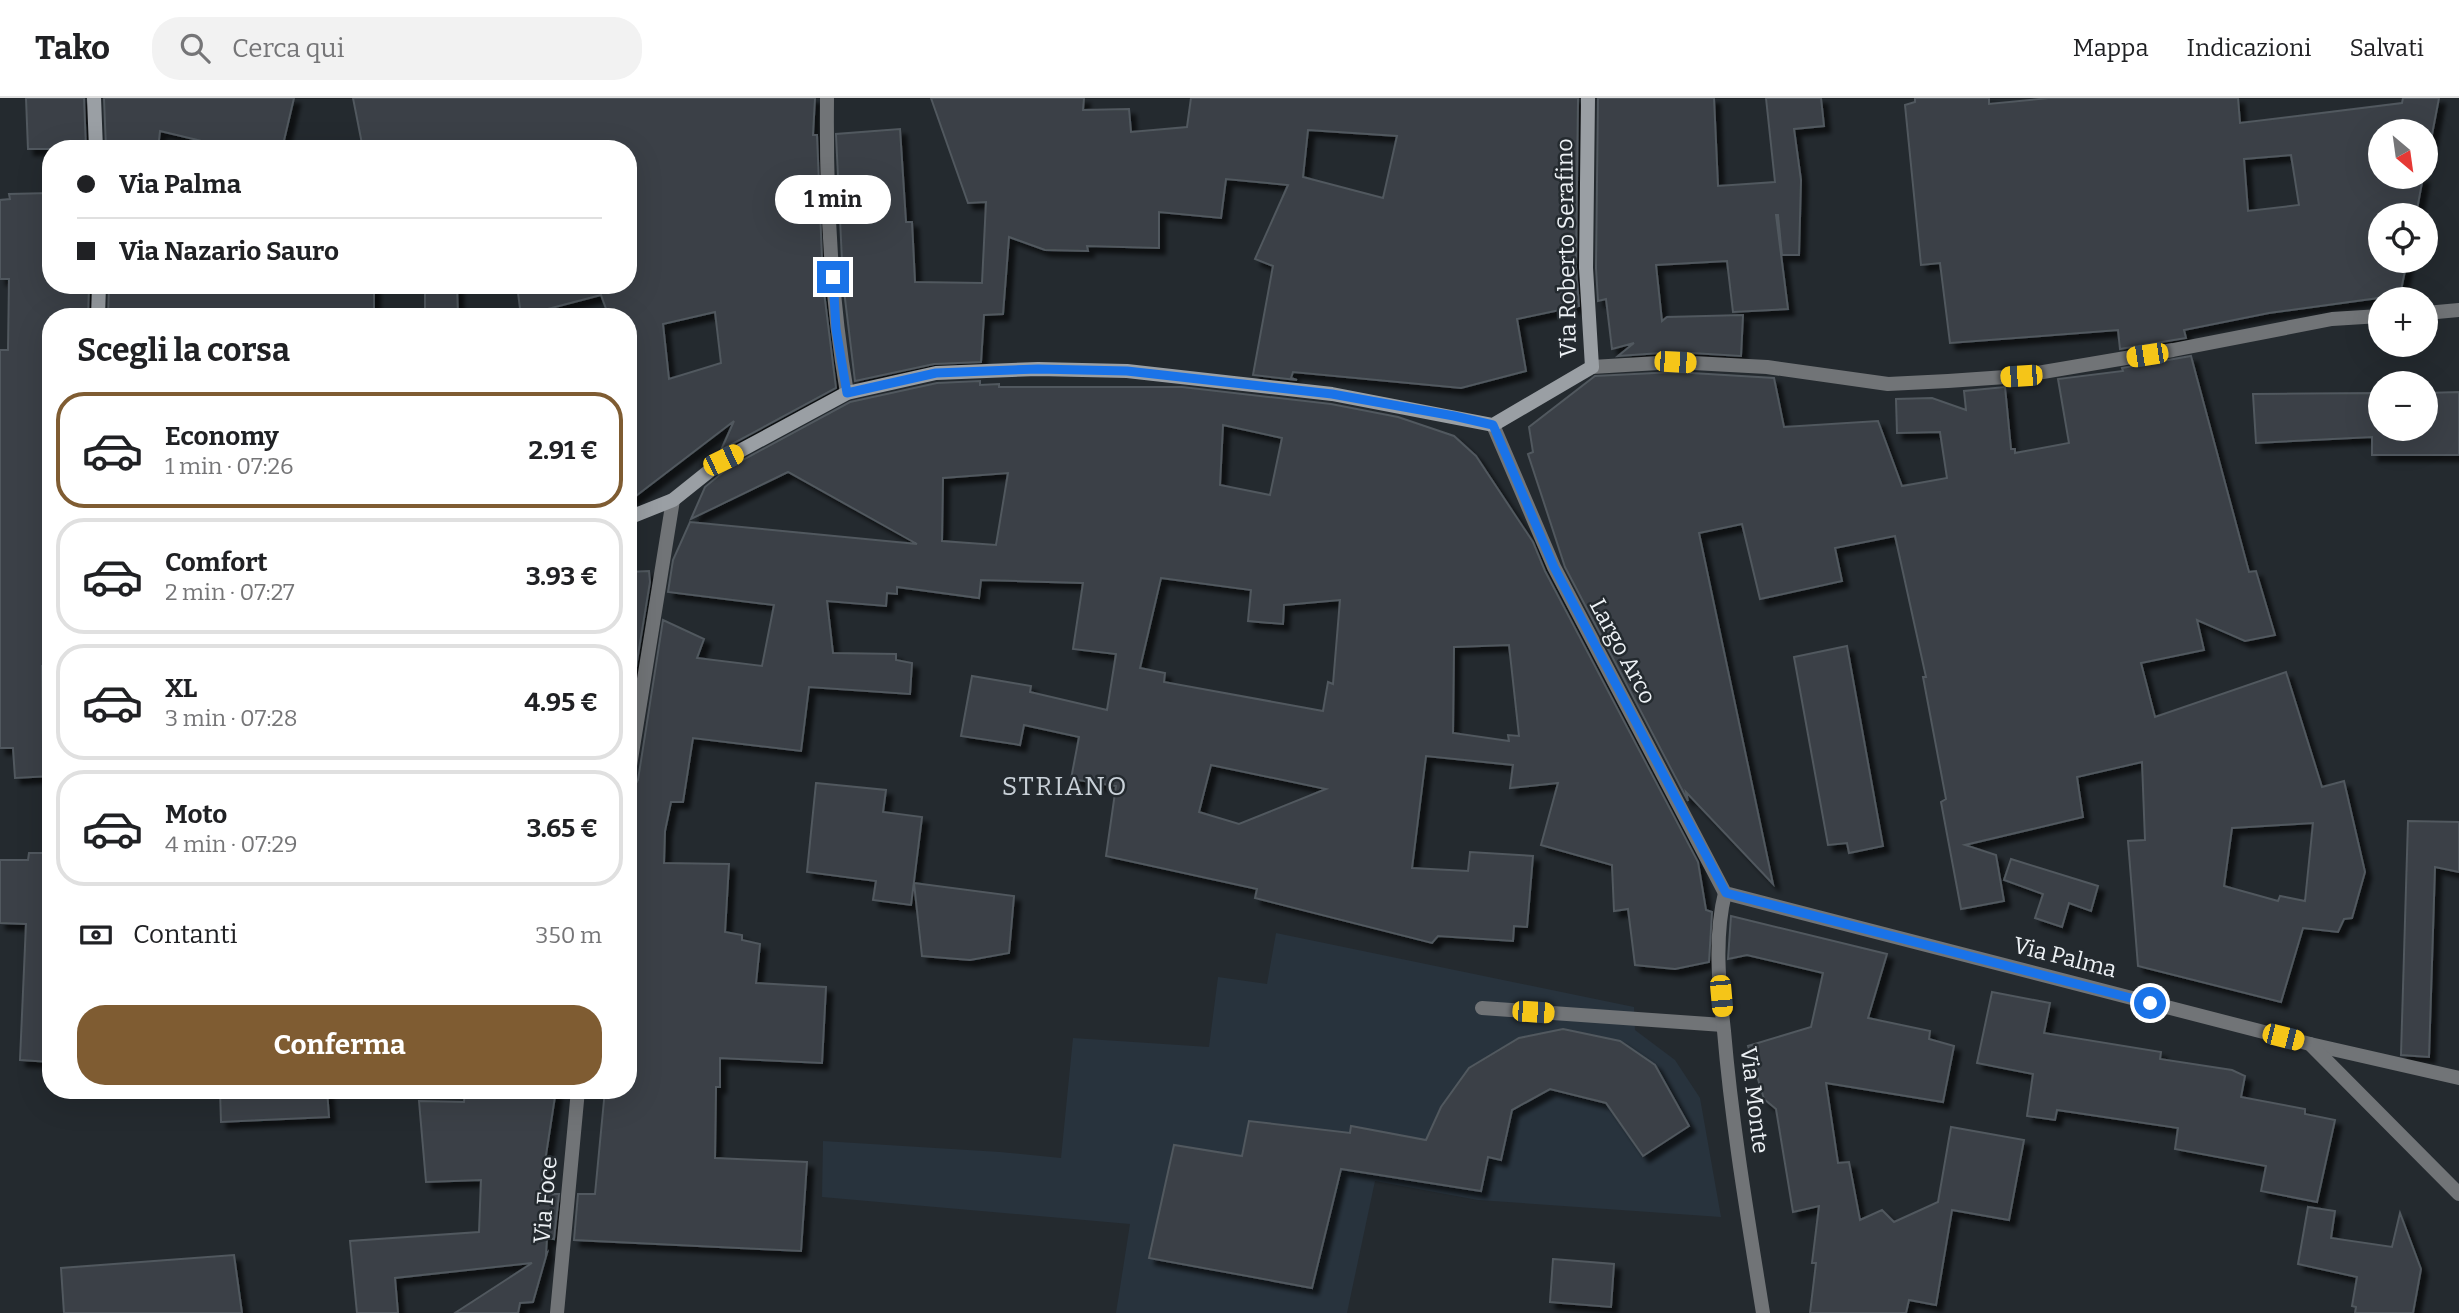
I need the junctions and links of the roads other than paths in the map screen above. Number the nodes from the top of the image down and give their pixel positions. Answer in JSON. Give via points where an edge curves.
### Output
{"nodes":[{"id":1,"x":94,"y":98,"type":"edge"},
{"id":2,"x":827,"y":98,"type":"edge"},
{"id":3,"x":1588,"y":98,"type":"edge"},
{"id":4,"x":96,"y":140,"type":"edge"},
{"id":5,"x":2459,"y":310,"type":"edge"},
{"id":6,"x":2438,"y":312,"type":"edge"},
{"id":7,"x":2368,"y":317,"type":"edge"},
{"id":8,"x":1592,"y":367,"type":"junction"},
{"id":9,"x":847,"y":393,"type":"junction"},
{"id":10,"x":1493,"y":425,"type":"junction"},
{"id":11,"x":673,"y":500,"type":"junction"},
{"id":12,"x":637,"y":514,"type":"edge"},
{"id":13,"x":637,"y":722,"type":"edge"},
{"id":14,"x":1726,"y":893,"type":"junction"},
{"id":15,"x":1482,"y":1008,"type":"dead end"},
{"id":16,"x":1723,"y":1025,"type":"junction"},
{"id":17,"x":2309,"y":1044,"type":"junction"},
{"id":18,"x":2459,"y":1078,"type":"edge"},
{"id":19,"x":577,"y":1099,"type":"edge"},
{"id":20,"x":2459,"y":1194,"type":"edge"},
{"id":21,"x":557,"y":1313,"type":"edge"},
{"id":22,"x":1763,"y":1313,"type":"edge"}],
"edges":[{"from":1,"to":4,"type":"main road"},
{"from":2,"to":9,"type":"street","via":[[836,329]]},
{"from":3,"to":8,"type":"main road","name":"Via Roberto Serafino","via":[[1586,268]]},
{"from":5,"to":6,"type":"street"},
{"from":7,"to":8,"type":"street","via":[[2332,319],[2021,376],[1948,381],[1888,384],[1767,367],[1675,362]]},
{"from":8,"to":10,"type":"main road","name":"Via Roberto Serafino"},
{"from":9,"to":10,"type":"main road","via":[[936,373],[1127,371],[1332,394]]},
{"from":9,"to":11,"type":"main road","via":[[723,460]]},
{"from":10,"to":14,"type":"street","name":"Largo Arco","via":[[1554,567]]},
{"from":11,"to":12,"type":"main road"},
{"from":11,"to":13,"type":"street"},
{"from":14,"to":16,"type":"street","name":"Via Monte","via":[[1719,918]]},
{"from":14,"to":17,"type":"street","name":"Via Palma"},
{"from":15,"to":16,"type":"street"},
{"from":16,"to":22,"type":"street","name":"Via Monte","via":[[1729,1097]]},
{"from":17,"to":18,"type":"street","name":"Via Palma"},
{"from":17,"to":20,"type":"street"},
{"from":19,"to":21,"type":"street","name":"Via Foce"}]}
